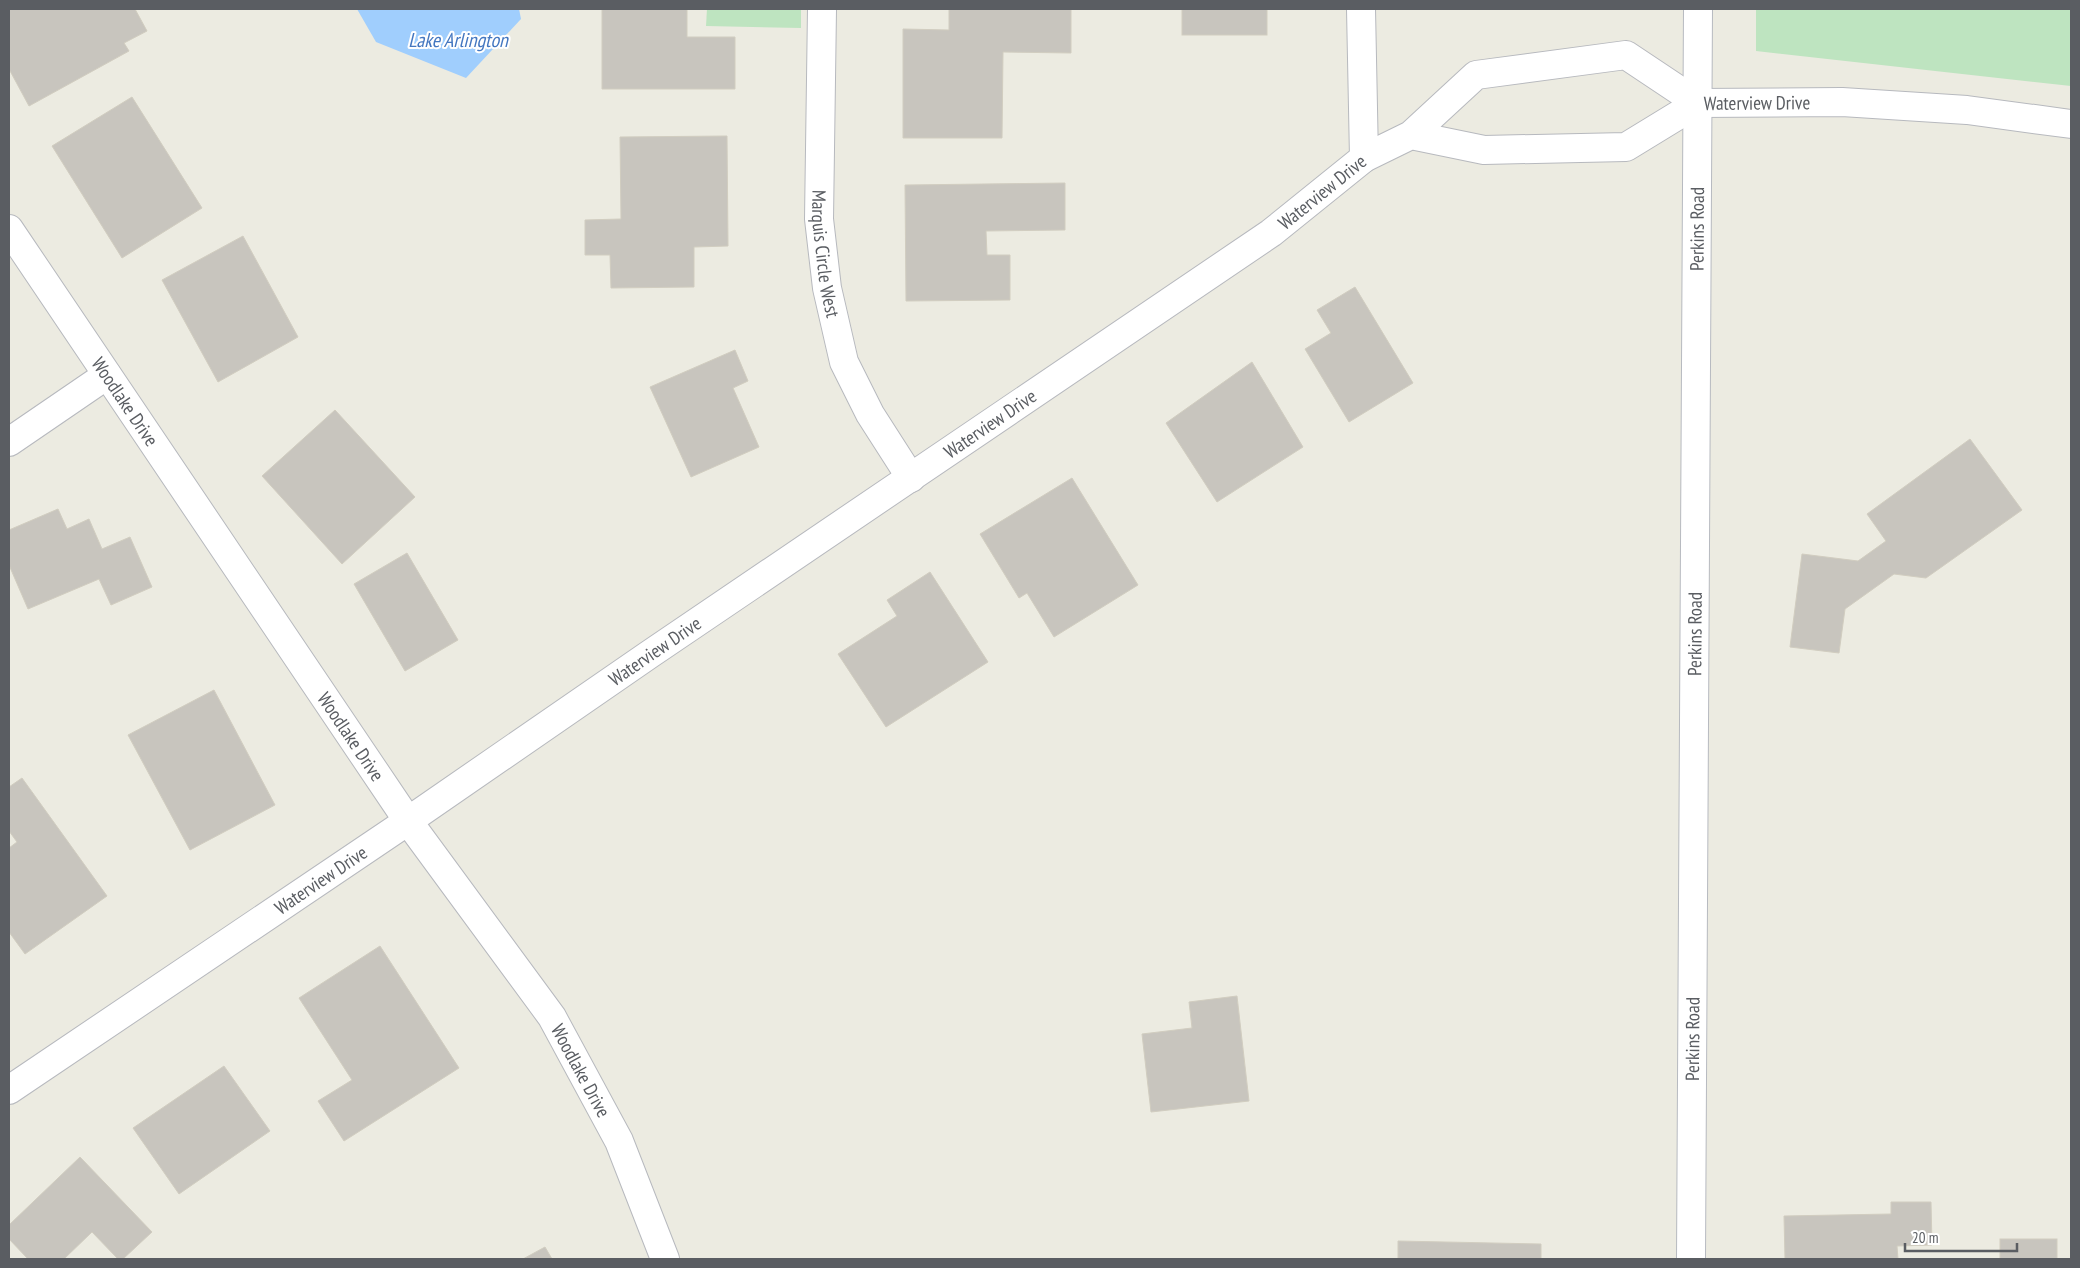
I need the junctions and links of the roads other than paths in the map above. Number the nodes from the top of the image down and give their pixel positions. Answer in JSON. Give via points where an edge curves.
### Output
{"nodes":[{"id":1,"x":822,"y":9,"type":"edge"},
{"id":2,"x":1361,"y":9,"type":"edge"},
{"id":3,"x":1698,"y":9,"type":"edge"},
{"id":4,"x":1698,"y":103,"type":"junction"},
{"id":5,"x":2071,"y":124,"type":"edge"},
{"id":6,"x":1411,"y":135,"type":"junction"},
{"id":7,"x":1364,"y":158,"type":"junction"},
{"id":8,"x":9,"y":229,"type":"edge"},
{"id":9,"x":107,"y":375,"type":"junction"},
{"id":10,"x":9,"y":442,"type":"edge"},
{"id":11,"x":910,"y":478,"type":"junction"},
{"id":12,"x":408,"y":821,"type":"junction"},
{"id":13,"x":9,"y":1090,"type":"edge"},
{"id":14,"x":665,"y":1259,"type":"edge"},
{"id":15,"x":1691,"y":1259,"type":"edge"}],
"edges":[{"from":1,"to":11,"type":"street","name":"Marquis Circle West","via":[[818,219],[827,288],[844,362],[870,414]]},
{"from":2,"to":7,"type":"street"},
{"from":3,"to":4,"type":"street","name":"Perkins Road"},
{"from":4,"to":5,"type":"street","name":"Waterview Drive","via":[[1842,102],[1967,110]]},
{"from":4,"to":6,"type":"street","name":"Waterview Drive","via":[[1626,146],[1484,150]]},
{"from":4,"to":6,"type":"street","via":[[1626,55],[1476,75]]},
{"from":4,"to":15,"type":"street","name":"Perkins Road"},
{"from":6,"to":7,"type":"street","name":"Waterview Drive"},
{"from":7,"to":11,"type":"street","name":"Waterview Drive","via":[[1270,233]]},
{"from":8,"to":9,"type":"street","name":"Woodlake Drive"},
{"from":9,"to":10,"type":"street"},
{"from":9,"to":12,"type":"street","name":"Woodlake Drive"},
{"from":11,"to":12,"type":"street","name":"Waterview Drive"},
{"from":12,"to":13,"type":"street","name":"Waterview Drive"},
{"from":12,"to":14,"type":"street","name":"Woodlake Drive","via":[[552,1017],[619,1140]]}]}
